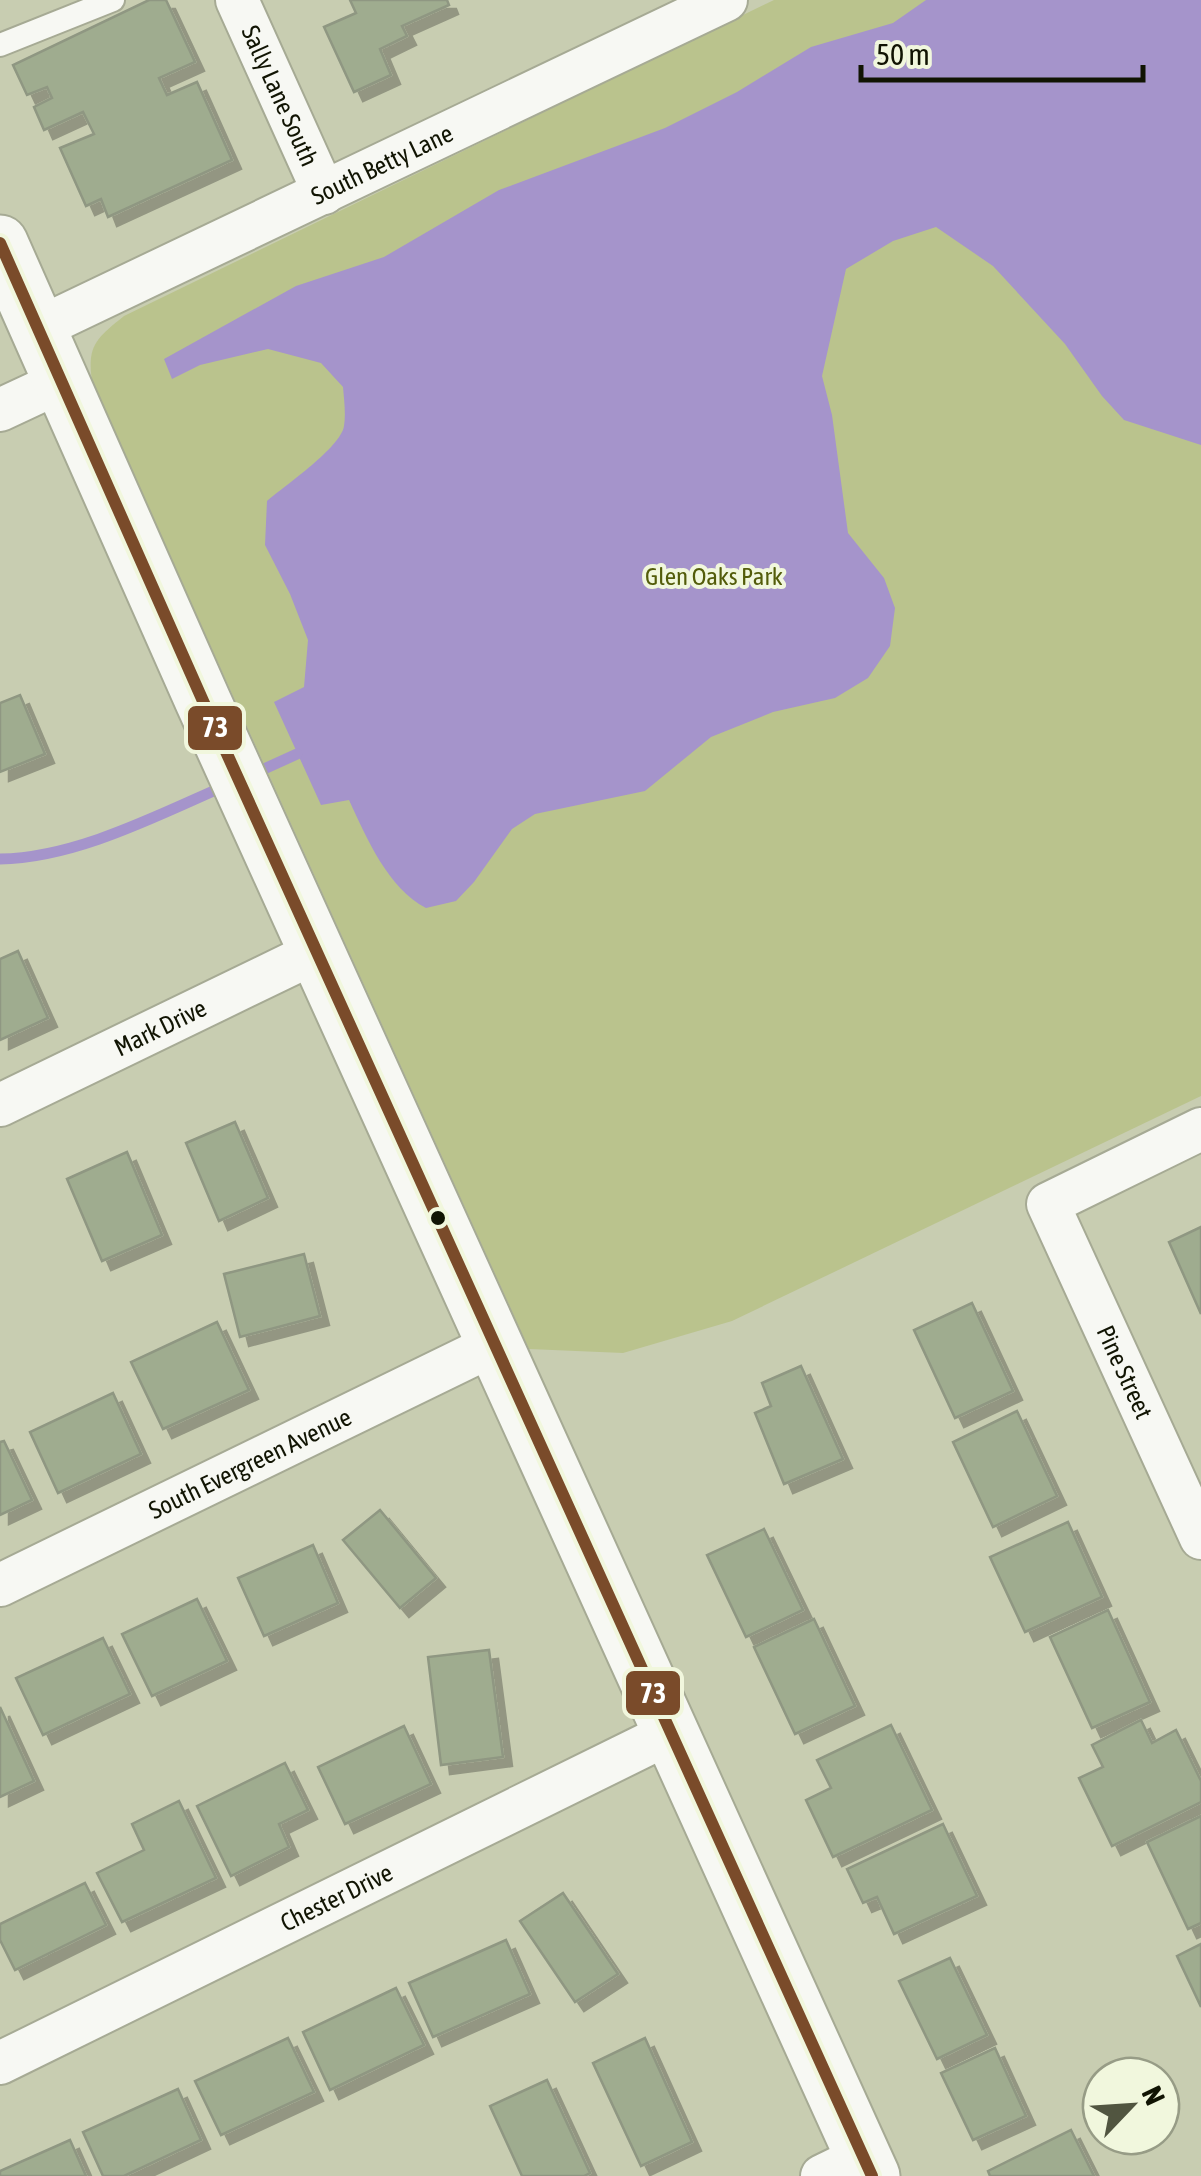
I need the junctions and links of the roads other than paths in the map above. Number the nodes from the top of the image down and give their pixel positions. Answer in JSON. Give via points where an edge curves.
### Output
{"nodes":[{"id":1,"x":113,"y":0,"type":"edge"},
{"id":2,"x":236,"y":0,"type":"edge"},
{"id":3,"x":726,"y":0,"type":"edge"},
{"id":4,"x":0,"y":45,"type":"edge"},
{"id":5,"x":324,"y":193,"type":"junction"},
{"id":6,"x":0,"y":243,"type":"edge"},
{"id":7,"x":39,"y":328,"type":"junction"},
{"id":8,"x":62,"y":381,"type":"junction"},
{"id":9,"x":0,"y":410,"type":"edge"},
{"id":10,"x":318,"y":951,"type":"junction"},
{"id":11,"x":0,"y":1106,"type":"edge"},
{"id":12,"x":1201,"y":1130,"type":"edge"},
{"id":13,"x":497,"y":1343,"type":"junction"},
{"id":14,"x":1201,"y":1538,"type":"edge"},
{"id":15,"x":0,"y":1585,"type":"edge"},
{"id":16,"x":672,"y":1732,"type":"junction"},
{"id":17,"x":0,"y":2063,"type":"edge"},
{"id":18,"x":852,"y":2169,"type":"edge"}],
"edges":[{"from":1,"to":4,"type":"lane"},
{"from":2,"to":5,"type":"street","name":"Sally Lane South"},
{"from":3,"to":5,"type":"street","name":"South Betty Lane"},
{"from":5,"to":7,"type":"street","name":"South Betty Lane"},
{"from":6,"to":7,"type":"street"},
{"from":7,"to":8,"type":"street"},
{"from":8,"to":9,"type":"street"},
{"from":8,"to":10,"type":"street"},
{"from":10,"to":11,"type":"street","name":"Mark Drive"},
{"from":10,"to":13,"type":"street"},
{"from":12,"to":14,"type":"street","name":"Pine Street","via":[[1048,1204]]},
{"from":13,"to":15,"type":"street","name":"South Evergreen Avenue"},
{"from":13,"to":16,"type":"street"},
{"from":16,"to":17,"type":"street","name":"Chester Drive"},
{"from":16,"to":18,"type":"street"}]}
